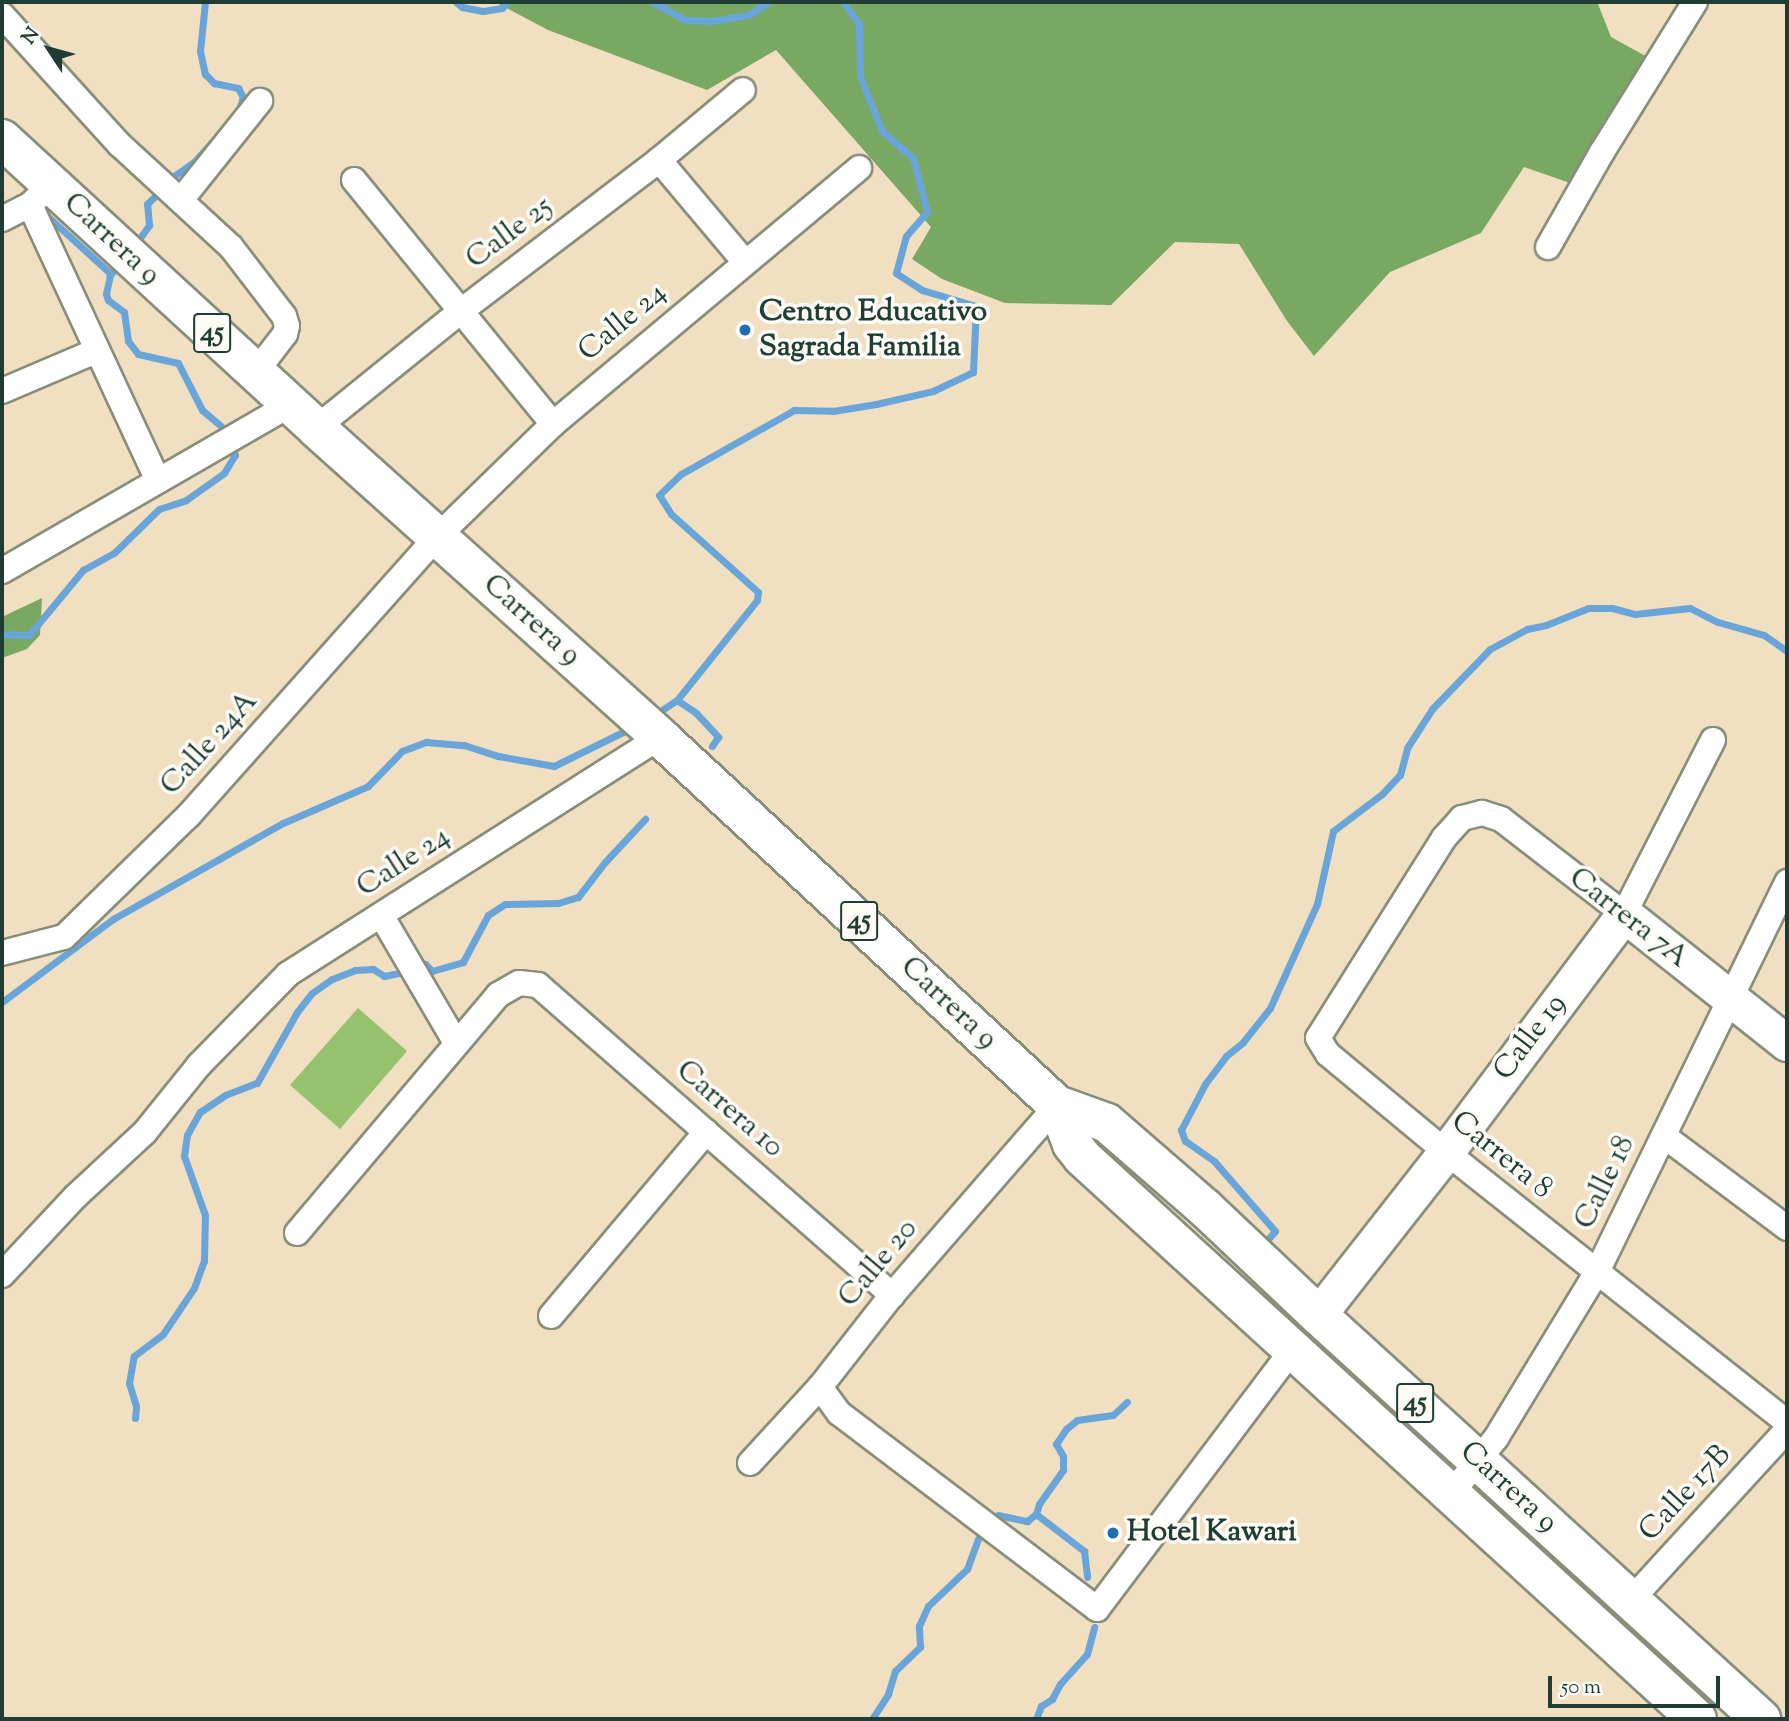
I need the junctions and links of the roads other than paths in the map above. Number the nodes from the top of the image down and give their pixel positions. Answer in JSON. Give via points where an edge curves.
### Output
{"nodes":[{"id":1,"x":1695,"y":2,"type":"edge"},
{"id":2,"x":2,"y":15,"type":"edge"},
{"id":3,"x":743,"y":90,"type":"dead end"},
{"id":4,"x":260,"y":101,"type":"dead end"},
{"id":5,"x":2,"y":139,"type":"edge"},
{"id":6,"x":659,"y":160,"type":"junction"},
{"id":7,"x":859,"y":168,"type":"dead end"},
{"id":8,"x":354,"y":180,"type":"dead end"},
{"id":9,"x":40,"y":195,"type":"junction"},
{"id":10,"x":181,"y":200,"type":"junction"},
{"id":11,"x":2,"y":219,"type":"edge"},
{"id":12,"x":1548,"y":247,"type":"dead end"},
{"id":13,"x":746,"y":262,"type":"junction"},
{"id":14,"x":461,"y":311,"type":"junction"},
{"id":15,"x":96,"y":351,"type":"junction"},
{"id":16,"x":255,"y":373,"type":"junction"},
{"id":17,"x":2,"y":391,"type":"edge"},
{"id":18,"x":303,"y":416,"type":"junction"},
{"id":19,"x":553,"y":424,"type":"junction"},
{"id":20,"x":158,"y":481,"type":"junction"},
{"id":21,"x":437,"y":537,"type":"junction"},
{"id":22,"x":2,"y":571,"type":"edge"},
{"id":23,"x":660,"y":737,"type":"junction"},
{"id":24,"x":1713,"y":740,"type":"dead end"},
{"id":25,"x":1787,"y":882,"type":"edge"},
{"id":26,"x":1624,"y":914,"type":"junction"},
{"id":27,"x":381,"y":915,"type":"junction"},
{"id":28,"x":2,"y":953,"type":"edge"},
{"id":29,"x":1732,"y":1001,"type":"junction"},
{"id":30,"x":1318,"y":1035,"type":"joint"},
{"id":31,"x":456,"y":1043,"type":"junction"},
{"id":32,"x":1787,"y":1043,"type":"edge"},
{"id":33,"x":1057,"y":1105,"type":"junction"},
{"id":34,"x":706,"y":1132,"type":"junction"},
{"id":35,"x":1664,"y":1136,"type":"junction"},
{"id":36,"x":1446,"y":1152,"type":"junction"},
{"id":37,"x":1787,"y":1228,"type":"edge"},
{"id":38,"x":298,"y":1233,"type":"dead end"},
{"id":39,"x":1597,"y":1272,"type":"junction"},
{"id":40,"x":2,"y":1275,"type":"edge"},
{"id":41,"x":892,"y":1295,"type":"junction"},
{"id":42,"x":1318,"y":1315,"type":"junction"},
{"id":43,"x":551,"y":1316,"type":"dead end"},
{"id":44,"x":1293,"y":1349,"type":"junction"},
{"id":45,"x":820,"y":1387,"type":"junction"},
{"id":46,"x":1787,"y":1422,"type":"edge"},
{"id":47,"x":1787,"y":1430,"type":"edge"},
{"id":48,"x":1479,"y":1462,"type":"junction"},
{"id":49,"x":750,"y":1463,"type":"dead end"},
{"id":50,"x":1451,"y":1494,"type":"junction"},
{"id":51,"x":1631,"y":1600,"type":"junction"},
{"id":52,"x":1697,"y":1719,"type":"edge"},
{"id":53,"x":1761,"y":1719,"type":"edge"}],
"edges":[{"from":1,"to":12,"type":"street"},
{"from":2,"to":10,"type":"street","via":[[119,144]]},
{"from":3,"to":6,"type":"street","name":"Calle 25"},
{"from":4,"to":10,"type":"street"},
{"from":5,"to":9,"type":"highway","name":"Carrera 9","number":"45"},
{"from":6,"to":13,"type":"street"},
{"from":6,"to":14,"type":"street","name":"Calle 25"},
{"from":7,"to":13,"type":"street","name":"Calle 24"},
{"from":8,"to":14,"type":"street"},
{"from":9,"to":11,"type":"street"},
{"from":9,"to":15,"type":"street"},
{"from":9,"to":16,"type":"highway","name":"Carrera 9","number":"45","via":[[126,254]]},
{"from":10,"to":16,"type":"street","via":[[231,247],[284,316],[285,334]]},
{"from":13,"to":19,"type":"street","name":"Calle 24"},
{"from":14,"to":18,"type":"street","name":"Calle 25"},
{"from":14,"to":19,"type":"street"},
{"from":15,"to":17,"type":"street"},
{"from":15,"to":20,"type":"street"},
{"from":16,"to":18,"type":"highway","name":"Carrera 9","number":"45"},
{"from":18,"to":20,"type":"street","name":"Calle 25"},
{"from":18,"to":21,"type":"highway","name":"Carrera 9","number":"45"},
{"from":19,"to":21,"type":"street","name":"Calle 24"},
{"from":20,"to":22,"type":"street","name":"Calle 25"},
{"from":21,"to":23,"type":"highway","name":"Carrera 9","number":"45"},
{"from":21,"to":28,"type":"street","name":"Calle 24A","via":[[189,816],[64,937]]},
{"from":23,"to":27,"type":"street","name":"Calle 24"},
{"from":23,"to":33,"type":"highway","name":"Carrera 9","number":"45"},
{"from":24,"to":26,"type":"street","name":"Calle 19"},
{"from":25,"to":29,"type":"street","name":"Calle 18"},
{"from":26,"to":29,"type":"street","name":"Carrera 7A"},
{"from":26,"to":30,"type":"street","name":"Carrera 7A","via":[[1501,820],[1482,813],[1462,818],[1444,838]]},
{"from":26,"to":36,"type":"street","name":"Calle 19"},
{"from":27,"to":31,"type":"street"},
{"from":27,"to":40,"type":"street","name":"Calle 24","via":[[288,974],[199,1065],[145,1132],[76,1196]]},
{"from":29,"to":32,"type":"street","name":"Carrera 7A"},
{"from":29,"to":35,"type":"street","name":"Calle 18"},
{"from":30,"to":36,"type":"street","name":"Carrera 8","via":[[1328,1054]]},
{"from":31,"to":34,"type":"street","name":"Carrera 10","via":[[498,995],[519,983],[538,985]]},
{"from":31,"to":38,"type":"street"},
{"from":33,"to":41,"type":"street","name":"Calle 20"},
{"from":33,"to":42,"type":"highway","name":"Carrera 9","number":"45","via":[[1107,1124]]},
{"from":33,"to":44,"type":"highway","name":"Carrera 9","number":"45","via":[[1082,1157]]},
{"from":34,"to":41,"type":"street","name":"Carrera 10"},
{"from":34,"to":43,"type":"street"},
{"from":35,"to":37,"type":"street"},
{"from":35,"to":39,"type":"street","name":"Calle 18"},
{"from":36,"to":39,"type":"street","name":"Carrera 8"},
{"from":36,"to":42,"type":"street","name":"Calle 19"},
{"from":39,"to":46,"type":"street","name":"Carrera 8"},
{"from":39,"to":48,"type":"street","name":"Calle 18"},
{"from":41,"to":45,"type":"street","name":"Calle 20"},
{"from":42,"to":48,"type":"highway","name":"Carrera 9","number":"45"},
{"from":44,"to":45,"type":"street","via":[[1097,1609],[839,1413]]},
{"from":44,"to":50,"type":"highway","name":"Carrera 9","number":"45"},
{"from":45,"to":49,"type":"street","name":"Calle 20"},
{"from":47,"to":51,"type":"street","name":"Calle 17B"},
{"from":48,"to":50,"type":"street","name":"Calle 18"},
{"from":48,"to":51,"type":"highway","name":"Carrera 9","number":"45"},
{"from":50,"to":52,"type":"highway","name":"Carrera 9","number":"45"},
{"from":51,"to":53,"type":"highway","name":"Carrera 9","number":"45"}]}
